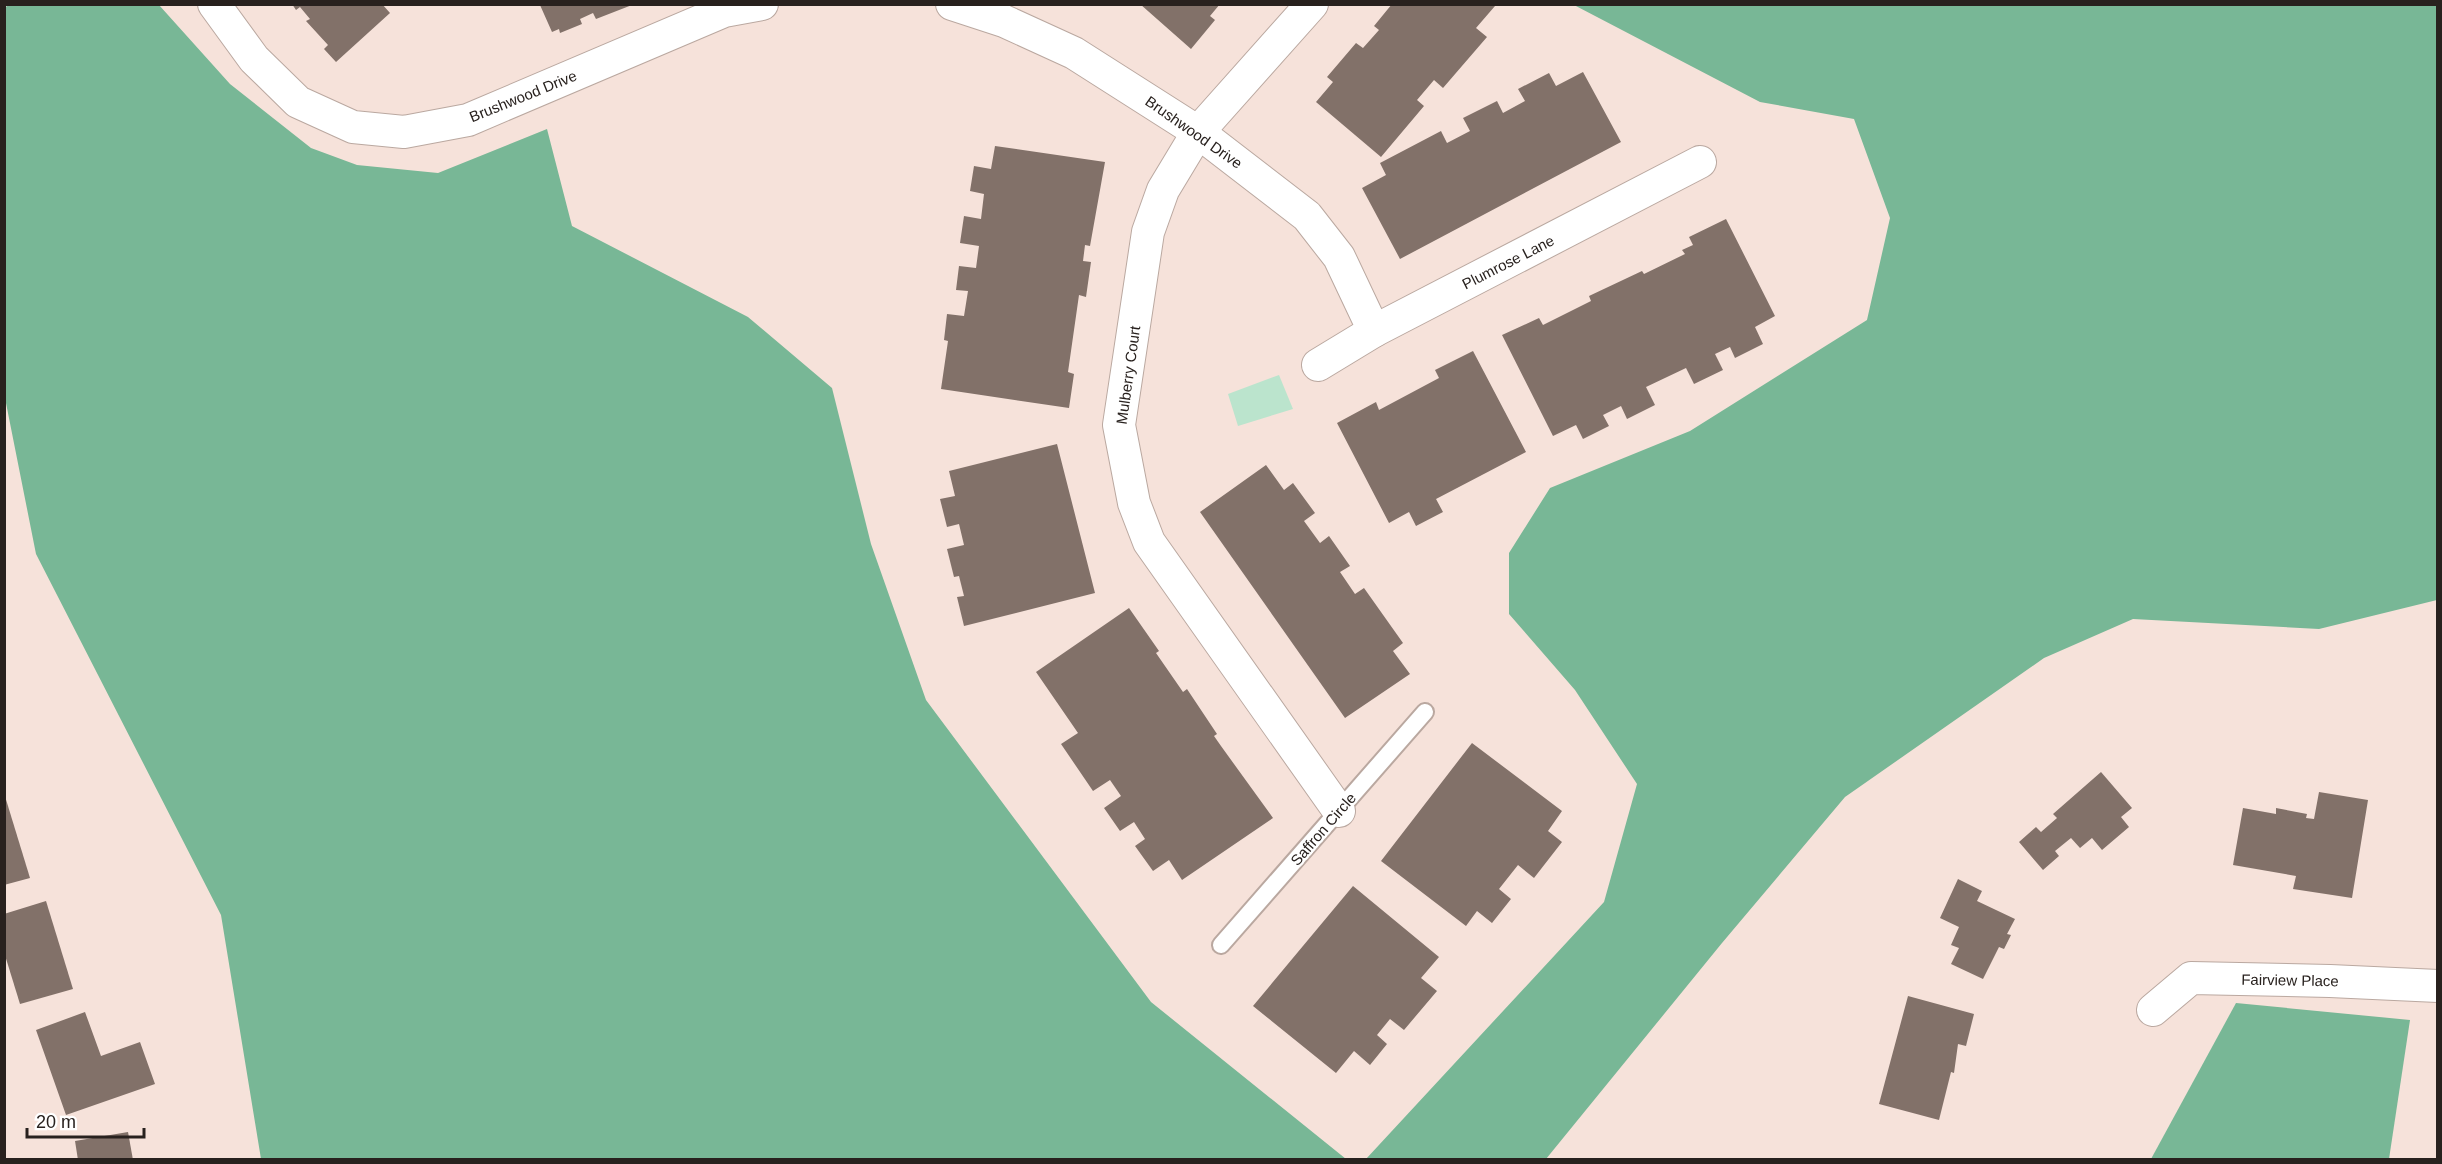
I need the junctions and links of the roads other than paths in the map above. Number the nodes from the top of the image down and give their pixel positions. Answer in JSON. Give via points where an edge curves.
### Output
{"nodes":[{"id":1,"x":214,"y":4,"type":"edge"},
{"id":2,"x":762,"y":4,"type":"edge"},
{"id":3,"x":952,"y":4,"type":"edge"},
{"id":4,"x":1312,"y":4,"type":"edge"},
{"id":5,"x":1198,"y":132,"type":"junction"},
{"id":6,"x":1700,"y":162,"type":"dead end"},
{"id":7,"x":1374,"y":332,"type":"junction"},
{"id":8,"x":1318,"y":365,"type":"dead end"},
{"id":9,"x":1425,"y":712,"type":"dead end"},
{"id":10,"x":1339,"y":811,"type":"junction"},
{"id":11,"x":1221,"y":945,"type":"dead end"},
{"id":12,"x":2438,"y":986,"type":"edge"},
{"id":13,"x":2153,"y":1010,"type":"dead end"}],
"edges":[{"from":1,"to":2,"type":"street","name":"Brushwood Drive","via":[[254,59],[298,102],[353,127],[404,132],[468,120],[724,11]]},
{"from":3,"to":5,"type":"street","name":"Brushwood Drive","via":[[1004,21],[1074,53]]},
{"from":4,"to":5,"type":"street","name":"Mulberry Court"},
{"from":5,"to":7,"type":"street","name":"Brushwood Drive","via":[[1307,216],[1339,257]]},
{"from":5,"to":10,"type":"street","name":"Mulberry Court","via":[[1163,190],[1148,232],[1119,425],[1134,503],[1149,542]]},
{"from":6,"to":7,"type":"street","name":"Plumrose Lane"},
{"from":7,"to":8,"type":"street","name":"Plumrose Lane"},
{"from":9,"to":10,"type":"lane","name":"Saffron Circle"},
{"from":10,"to":11,"type":"lane","name":"Saffron Circle"},
{"from":12,"to":13,"type":"street","name":"Fairview Place","via":[[2191,978]]}]}
